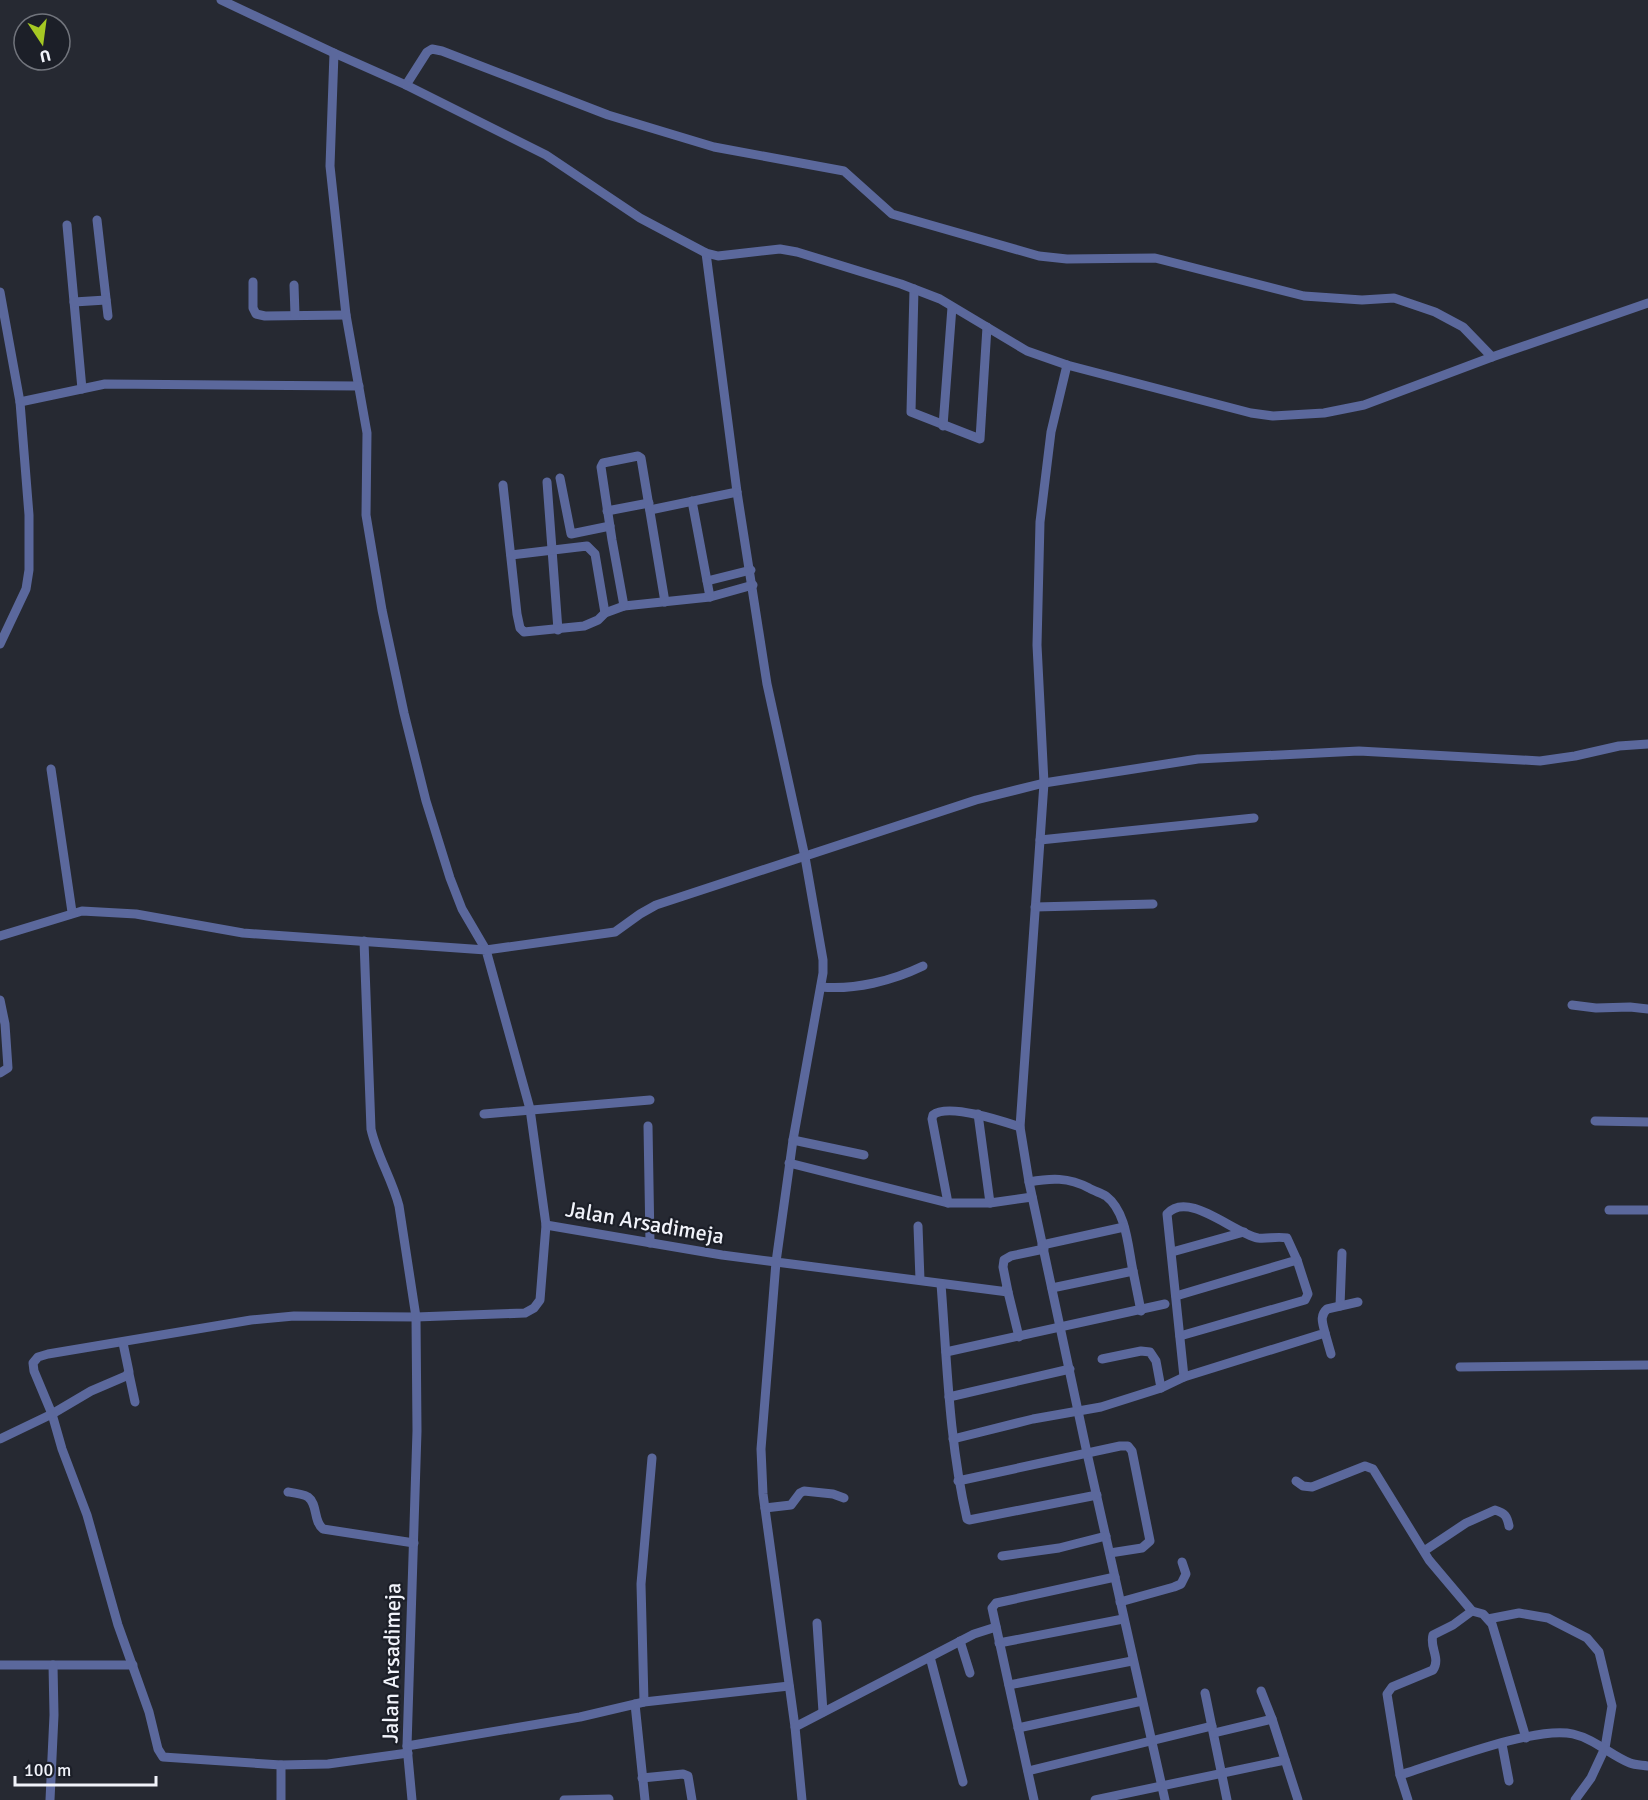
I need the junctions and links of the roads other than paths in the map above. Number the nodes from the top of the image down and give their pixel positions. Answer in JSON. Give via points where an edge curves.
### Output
{"nodes":[{"id":1,"x":220,"y":0,"type":"edge"},
{"id":2,"x":334,"y":53,"type":"junction"},
{"id":3,"x":406,"y":85,"type":"junction"},
{"id":4,"x":97,"y":220,"type":"dead end"},
{"id":5,"x":67,"y":225,"type":"dead end"},
{"id":6,"x":706,"y":253,"type":"junction"},
{"id":7,"x":253,"y":282,"type":"dead end"},
{"id":8,"x":294,"y":285,"type":"dead end"},
{"id":9,"x":914,"y":289,"type":"junction"},
{"id":10,"x":0,"y":292,"type":"edge"},
{"id":11,"x":106,"y":300,"type":"junction"},
{"id":12,"x":74,"y":302,"type":"junction"},
{"id":13,"x":1648,"y":303,"type":"edge"},
{"id":14,"x":952,"y":307,"type":"junction"},
{"id":15,"x":296,"y":315,"type":"junction"},
{"id":16,"x":346,"y":315,"type":"junction"},
{"id":17,"x":108,"y":316,"type":"dead end"},
{"id":18,"x":987,"y":327,"type":"junction"},
{"id":19,"x":1492,"y":357,"type":"junction"},
{"id":20,"x":1067,"y":365,"type":"junction"},
{"id":21,"x":359,"y":386,"type":"junction"},
{"id":22,"x":82,"y":389,"type":"junction"},
{"id":23,"x":20,"y":402,"type":"junction"},
{"id":24,"x":943,"y":426,"type":"junction"},
{"id":25,"x":560,"y":478,"type":"dead end"},
{"id":26,"x":547,"y":482,"type":"dead end"},
{"id":27,"x":503,"y":485,"type":"dead end"},
{"id":28,"x":738,"y":492,"type":"junction"},
{"id":29,"x":692,"y":501,"type":"junction"},
{"id":30,"x":650,"y":507,"type":"junction"},
{"id":31,"x":607,"y":511,"type":"junction"},
{"id":32,"x":610,"y":526,"type":"junction"},
{"id":33,"x":553,"y":550,"type":"junction"},
{"id":34,"x":511,"y":555,"type":"junction"},
{"id":35,"x":751,"y":570,"type":"junction"},
{"id":36,"x":707,"y":581,"type":"junction"},
{"id":37,"x":753,"y":585,"type":"junction"},
{"id":38,"x":710,"y":597,"type":"junction"},
{"id":39,"x":665,"y":602,"type":"junction"},
{"id":40,"x":624,"y":606,"type":"junction"},
{"id":41,"x":605,"y":613,"type":"junction"},
{"id":42,"x":558,"y":630,"type":"junction"},
{"id":43,"x":0,"y":644,"type":"edge"},
{"id":44,"x":1648,"y":744,"type":"edge"},
{"id":45,"x":51,"y":769,"type":"dead end"},
{"id":46,"x":1044,"y":783,"type":"junction"},
{"id":47,"x":1254,"y":818,"type":"dead end"},
{"id":48,"x":1040,"y":840,"type":"junction"},
{"id":49,"x":805,"y":857,"type":"junction"},
{"id":50,"x":1153,"y":904,"type":"dead end"},
{"id":51,"x":1035,"y":907,"type":"junction"},
{"id":52,"x":72,"y":912,"type":"junction"},
{"id":53,"x":0,"y":936,"type":"edge"},
{"id":54,"x":364,"y":941,"type":"junction"},
{"id":55,"x":486,"y":950,"type":"junction"},
{"id":56,"x":923,"y":966,"type":"dead end"},
{"id":57,"x":820,"y":987,"type":"junction"},
{"id":58,"x":0,"y":1000,"type":"edge"},
{"id":59,"x":1572,"y":1005,"type":"dead end"},
{"id":60,"x":1648,"y":1009,"type":"edge"},
{"id":61,"x":0,"y":1073,"type":"edge"},
{"id":62,"x":650,"y":1100,"type":"dead end"},
{"id":63,"x":530,"y":1109,"type":"junction"},
{"id":64,"x":484,"y":1114,"type":"dead end"},
{"id":65,"x":978,"y":1114,"type":"junction"},
{"id":66,"x":1595,"y":1121,"type":"dead end"},
{"id":67,"x":1648,"y":1122,"type":"edge"},
{"id":68,"x":648,"y":1126,"type":"dead end"},
{"id":69,"x":1020,"y":1126,"type":"junction"},
{"id":70,"x":793,"y":1140,"type":"junction"},
{"id":71,"x":864,"y":1155,"type":"dead end"},
{"id":72,"x":789,"y":1163,"type":"junction"},
{"id":73,"x":1029,"y":1182,"type":"junction"},
{"id":74,"x":1032,"y":1197,"type":"junction"},
{"id":75,"x":948,"y":1203,"type":"junction"},
{"id":76,"x":990,"y":1203,"type":"junction"},
{"id":77,"x":1609,"y":1210,"type":"dead end"},
{"id":78,"x":1648,"y":1210,"type":"edge"},
{"id":79,"x":546,"y":1225,"type":"junction"},
{"id":80,"x":918,"y":1226,"type":"dead end"},
{"id":81,"x":1124,"y":1227,"type":"junction"},
{"id":82,"x":1244,"y":1232,"type":"junction"},
{"id":83,"x":650,"y":1243,"type":"junction"},
{"id":84,"x":1043,"y":1247,"type":"junction"},
{"id":85,"x":1172,"y":1252,"type":"junction"},
{"id":86,"x":1342,"y":1253,"type":"dead end"},
{"id":87,"x":1297,"y":1260,"type":"junction"},
{"id":88,"x":776,"y":1262,"type":"junction"},
{"id":89,"x":1133,"y":1271,"type":"junction"},
{"id":90,"x":920,"y":1280,"type":"junction"},
{"id":91,"x":941,"y":1284,"type":"junction"},
{"id":92,"x":1052,"y":1287,"type":"junction"},
{"id":93,"x":1008,"y":1292,"type":"junction"},
{"id":94,"x":1176,"y":1296,"type":"junction"},
{"id":95,"x":1358,"y":1302,"type":"dead end"},
{"id":96,"x":1164,"y":1304,"type":"dead end"},
{"id":97,"x":1340,"y":1306,"type":"junction"},
{"id":98,"x":1141,"y":1311,"type":"junction"},
{"id":99,"x":416,"y":1317,"type":"junction"},
{"id":100,"x":1062,"y":1329,"type":"junction"},
{"id":101,"x":1325,"y":1333,"type":"junction"},
{"id":102,"x":1180,"y":1336,"type":"junction"},
{"id":103,"x":1019,"y":1337,"type":"junction"},
{"id":104,"x":123,"y":1343,"type":"junction"},
{"id":105,"x":946,"y":1353,"type":"junction"},
{"id":106,"x":1331,"y":1354,"type":"dead end"},
{"id":107,"x":1102,"y":1359,"type":"dead end"},
{"id":108,"x":1648,"y":1365,"type":"edge"},
{"id":109,"x":1460,"y":1367,"type":"dead end"},
{"id":110,"x":1070,"y":1370,"type":"junction"},
{"id":111,"x":129,"y":1374,"type":"junction"},
{"id":112,"x":1184,"y":1377,"type":"junction"},
{"id":113,"x":1161,"y":1388,"type":"junction"},
{"id":114,"x":949,"y":1397,"type":"junction"},
{"id":115,"x":135,"y":1402,"type":"dead end"},
{"id":116,"x":1079,"y":1412,"type":"junction"},
{"id":117,"x":52,"y":1414,"type":"junction"},
{"id":118,"x":0,"y":1438,"type":"edge"},
{"id":119,"x":953,"y":1439,"type":"junction"},
{"id":120,"x":1087,"y":1453,"type":"junction"},
{"id":121,"x":651,"y":1458,"type":"dead end"},
{"id":122,"x":958,"y":1481,"type":"junction"},
{"id":123,"x":1296,"y":1481,"type":"dead end"},
{"id":124,"x":288,"y":1492,"type":"dead end"},
{"id":125,"x":1097,"y":1495,"type":"junction"},
{"id":126,"x":844,"y":1498,"type":"dead end"},
{"id":127,"x":765,"y":1508,"type":"junction"},
{"id":128,"x":1509,"y":1526,"type":"dead end"},
{"id":129,"x":1106,"y":1536,"type":"junction"},
{"id":130,"x":414,"y":1543,"type":"junction"},
{"id":131,"x":1424,"y":1551,"type":"junction"},
{"id":132,"x":1110,"y":1553,"type":"junction"},
{"id":133,"x":1002,"y":1556,"type":"dead end"},
{"id":134,"x":1182,"y":1562,"type":"dead end"},
{"id":135,"x":1115,"y":1577,"type":"junction"},
{"id":136,"x":1120,"y":1602,"type":"junction"},
{"id":137,"x":1472,"y":1611,"type":"junction"},
{"id":138,"x":1123,"y":1619,"type":"junction"},
{"id":139,"x":1488,"y":1619,"type":"junction"},
{"id":140,"x":817,"y":1623,"type":"dead end"},
{"id":141,"x":996,"y":1627,"type":"junction"},
{"id":142,"x":960,"y":1641,"type":"junction"},
{"id":143,"x":999,"y":1643,"type":"junction"},
{"id":144,"x":930,"y":1657,"type":"junction"},
{"id":145,"x":1132,"y":1661,"type":"junction"},
{"id":146,"x":0,"y":1665,"type":"edge"},
{"id":147,"x":53,"y":1665,"type":"junction"},
{"id":148,"x":132,"y":1665,"type":"junction"},
{"id":149,"x":970,"y":1673,"type":"dead end"},
{"id":150,"x":789,"y":1686,"type":"junction"},
{"id":151,"x":1009,"y":1686,"type":"junction"},
{"id":152,"x":1262,"y":1691,"type":"dead end"},
{"id":153,"x":1204,"y":1693,"type":"dead end"},
{"id":154,"x":1142,"y":1701,"type":"junction"},
{"id":155,"x":639,"y":1703,"type":"junction"},
{"id":156,"x":823,"y":1712,"type":"junction"},
{"id":157,"x":1272,"y":1719,"type":"junction"},
{"id":158,"x":795,"y":1727,"type":"junction"},
{"id":159,"x":1018,"y":1728,"type":"junction"},
{"id":160,"x":1213,"y":1730,"type":"junction"},
{"id":161,"x":1526,"y":1738,"type":"junction"},
{"id":162,"x":1152,"y":1741,"type":"junction"},
{"id":163,"x":1502,"y":1744,"type":"junction"},
{"id":164,"x":1605,"y":1748,"type":"junction"},
{"id":165,"x":408,"y":1749,"type":"junction"},
{"id":166,"x":1284,"y":1760,"type":"junction"},
{"id":167,"x":281,"y":1765,"type":"junction"},
{"id":168,"x":1648,"y":1766,"type":"edge"},
{"id":169,"x":1028,"y":1771,"type":"junction"},
{"id":170,"x":1222,"y":1772,"type":"junction"},
{"id":171,"x":1400,"y":1775,"type":"junction"},
{"id":172,"x":642,"y":1778,"type":"junction"},
{"id":173,"x":1509,"y":1781,"type":"dead end"},
{"id":174,"x":963,"y":1782,"type":"dead end"},
{"id":175,"x":1162,"y":1787,"type":"junction"},
{"id":176,"x":609,"y":1799,"type":"edge"},
{"id":177,"x":50,"y":1800,"type":"edge"},
{"id":178,"x":281,"y":1800,"type":"edge"},
{"id":179,"x":412,"y":1800,"type":"edge"},
{"id":180,"x":564,"y":1800,"type":"edge"},
{"id":181,"x":645,"y":1800,"type":"edge"},
{"id":182,"x":692,"y":1800,"type":"edge"},
{"id":183,"x":802,"y":1800,"type":"edge"},
{"id":184,"x":1034,"y":1800,"type":"edge"},
{"id":185,"x":1095,"y":1800,"type":"edge"},
{"id":186,"x":1165,"y":1800,"type":"edge"},
{"id":187,"x":1227,"y":1800,"type":"edge"},
{"id":188,"x":1298,"y":1800,"type":"edge"},
{"id":189,"x":1408,"y":1800,"type":"edge"},
{"id":190,"x":1575,"y":1800,"type":"edge"}],
"edges":[{"from":1,"to":2,"type":"street"},
{"from":2,"to":3,"type":"street"},
{"from":2,"to":16,"type":"street","via":[[330,166]]},
{"from":3,"to":6,"type":"street","via":[[546,155],[640,218]]},
{"from":3,"to":19,"type":"street","via":[[427,52],[442,51],[608,115],[703,144],[844,171],[892,214],[926,224],[1039,256],[1155,258],[1304,296],[1394,298],[1463,327]]},
{"from":4,"to":11,"type":"street"},
{"from":5,"to":12,"type":"street"},
{"from":6,"to":9,"type":"street","via":[[718,256],[780,249],[798,252]]},
{"from":6,"to":28,"type":"street"},
{"from":7,"to":15,"type":"street","via":[[256,314]]},
{"from":8,"to":15,"type":"street"},
{"from":9,"to":14,"type":"street"},
{"from":9,"to":24,"type":"street","via":[[910,412]]},
{"from":10,"to":23,"type":"street"},
{"from":11,"to":12,"type":"street"},
{"from":11,"to":17,"type":"street"},
{"from":12,"to":22,"type":"street"},
{"from":13,"to":19,"type":"street"},
{"from":14,"to":18,"type":"street"},
{"from":14,"to":24,"type":"street"},
{"from":15,"to":16,"type":"street"},
{"from":16,"to":21,"type":"street"},
{"from":18,"to":20,"type":"street","via":[[1028,351]]},
{"from":18,"to":24,"type":"street","via":[[980,439]]},
{"from":19,"to":20,"type":"street","via":[[1342,411],[1273,416]]},
{"from":20,"to":46,"type":"street","via":[[1052,432],[1040,522],[1037,645]]},
{"from":21,"to":22,"type":"street","via":[[105,384]]},
{"from":21,"to":55,"type":"street","via":[[367,433],[366,515],[404,713],[450,878],[462,909]]},
{"from":22,"to":23,"type":"street"},
{"from":23,"to":43,"type":"street","via":[[29,570],[26,589]]},
{"from":25,"to":32,"type":"street","via":[[571,534]]},
{"from":26,"to":33,"type":"street"},
{"from":27,"to":34,"type":"street"},
{"from":28,"to":29,"type":"street"},
{"from":28,"to":35,"type":"street"},
{"from":29,"to":30,"type":"street"},
{"from":29,"to":36,"type":"street"},
{"from":30,"to":31,"type":"street"},
{"from":30,"to":31,"type":"street","via":[[638,456],[601,465]]},
{"from":30,"to":39,"type":"street"},
{"from":31,"to":32,"type":"street"},
{"from":32,"to":40,"type":"street"},
{"from":33,"to":34,"type":"street"},
{"from":33,"to":41,"type":"street","via":[[587,546],[594,550]]},
{"from":33,"to":42,"type":"street"},
{"from":34,"to":42,"type":"street","via":[[522,632]]},
{"from":35,"to":36,"type":"street"},
{"from":35,"to":37,"type":"street"},
{"from":36,"to":38,"type":"street"},
{"from":37,"to":38,"type":"street"},
{"from":37,"to":49,"type":"street","via":[[767,684]]},
{"from":38,"to":39,"type":"street"},
{"from":39,"to":40,"type":"street"},
{"from":40,"to":41,"type":"street"},
{"from":41,"to":42,"type":"street","via":[[591,624]]},
{"from":44,"to":46,"type":"street","via":[[1540,761],[1359,751],[1198,759]]},
{"from":45,"to":52,"type":"street"},
{"from":46,"to":48,"type":"street"},
{"from":46,"to":49,"type":"street","via":[[976,800]]},
{"from":47,"to":48,"type":"street"},
{"from":48,"to":51,"type":"street"},
{"from":49,"to":55,"type":"street","via":[[656,905],[615,932]]},
{"from":49,"to":57,"type":"street","via":[[822,951]]},
{"from":50,"to":51,"type":"street"},
{"from":51,"to":69,"type":"street"},
{"from":52,"to":53,"type":"street"},
{"from":52,"to":54,"type":"street","via":[[136,914],[243,933]]},
{"from":54,"to":55,"type":"street"},
{"from":54,"to":99,"type":"street","via":[[371,1129],[375,1148],[395,1189]]},
{"from":55,"to":63,"type":"street"},
{"from":56,"to":57,"type":"street","via":[[876,982],[843,988]]},
{"from":57,"to":70,"type":"street"},
{"from":58,"to":61,"type":"street","via":[[8,1068]]},
{"from":59,"to":60,"type":"street"},
{"from":62,"to":63,"type":"street"},
{"from":63,"to":64,"type":"street"},
{"from":63,"to":79,"type":"street"},
{"from":65,"to":69,"type":"street"},
{"from":65,"to":75,"type":"street","via":[[942,1111],[933,1115]]},
{"from":65,"to":76,"type":"street"},
{"from":66,"to":67,"type":"street"},
{"from":68,"to":83,"type":"street"},
{"from":69,"to":73,"type":"street"},
{"from":70,"to":71,"type":"street"},
{"from":70,"to":72,"type":"street"},
{"from":72,"to":75,"type":"street"},
{"from":72,"to":88,"type":"street"},
{"from":73,"to":74,"type":"street"},
{"from":73,"to":81,"type":"street","via":[[1061,1178],[1081,1184],[1106,1196]]},
{"from":74,"to":76,"type":"street"},
{"from":74,"to":84,"type":"street"},
{"from":75,"to":76,"type":"street"},
{"from":77,"to":78,"type":"street"},
{"from":79,"to":83,"type":"street","name":"Jalan Arsadimeja"},
{"from":79,"to":99,"type":"street","name":"Jalan Arsadimeja","via":[[540,1300],[534,1308],[525,1313]]},
{"from":80,"to":90,"type":"street"},
{"from":81,"to":84,"type":"street"},
{"from":81,"to":89,"type":"street"},
{"from":82,"to":85,"type":"street"},
{"from":82,"to":85,"type":"street","via":[[1192,1207],[1178,1206],[1167,1214]]},
{"from":82,"to":87,"type":"street","via":[[1257,1238],[1287,1238]]},
{"from":83,"to":88,"type":"street","name":"Jalan Arsadimeja"},
{"from":84,"to":92,"type":"street"},
{"from":84,"to":93,"type":"street","via":[[1004,1260]]},
{"from":85,"to":94,"type":"street"},
{"from":86,"to":97,"type":"street"},
{"from":87,"to":94,"type":"street"},
{"from":87,"to":102,"type":"street","via":[[1308,1294],[1305,1300]]},
{"from":88,"to":90,"type":"street","name":"Jalan Arsadimeja"},
{"from":88,"to":127,"type":"street","via":[[761,1449]]},
{"from":89,"to":92,"type":"street"},
{"from":89,"to":98,"type":"street"},
{"from":90,"to":91,"type":"street","name":"Jalan Arsadimeja"},
{"from":91,"to":93,"type":"street","name":"Jalan Arsadimeja"},
{"from":91,"to":105,"type":"street"},
{"from":92,"to":100,"type":"street"},
{"from":93,"to":103,"type":"street"},
{"from":94,"to":102,"type":"street"},
{"from":95,"to":97,"type":"street"},
{"from":96,"to":98,"type":"street"},
{"from":97,"to":101,"type":"street","via":[[1324,1312]]},
{"from":98,"to":100,"type":"street"},
{"from":99,"to":104,"type":"street","via":[[294,1316]]},
{"from":99,"to":130,"type":"street","name":"Jalan Arsadimeja"},
{"from":100,"to":103,"type":"street"},
{"from":100,"to":110,"type":"street"},
{"from":101,"to":106,"type":"street"},
{"from":101,"to":112,"type":"street"},
{"from":102,"to":112,"type":"street"},
{"from":103,"to":105,"type":"street"},
{"from":104,"to":111,"type":"street"},
{"from":104,"to":117,"type":"street","via":[[36,1358],[33,1367]]},
{"from":105,"to":114,"type":"street"},
{"from":107,"to":113,"type":"street","via":[[1150,1352],[1155,1356]]},
{"from":108,"to":109,"type":"street"},
{"from":110,"to":114,"type":"street"},
{"from":110,"to":116,"type":"street"},
{"from":111,"to":115,"type":"street"},
{"from":111,"to":117,"type":"street","via":[[91,1390]]},
{"from":112,"to":113,"type":"street"},
{"from":113,"to":116,"type":"street"},
{"from":114,"to":119,"type":"street"},
{"from":116,"to":119,"type":"street"},
{"from":116,"to":120,"type":"street"},
{"from":117,"to":118,"type":"street"},
{"from":117,"to":148,"type":"street"},
{"from":119,"to":122,"type":"street"},
{"from":120,"to":122,"type":"street"},
{"from":120,"to":125,"type":"street"},
{"from":120,"to":132,"type":"street","via":[[1125,1446],[1132,1451],[1149,1541],[1142,1548]]},
{"from":121,"to":155,"type":"street","via":[[641,1584]]},
{"from":122,"to":125,"type":"street","via":[[969,1520]]},
{"from":123,"to":131,"type":"street","via":[[1312,1487],[1371,1467]]},
{"from":124,"to":130,"type":"street","via":[[312,1501],[323,1529]]},
{"from":125,"to":129,"type":"street"},
{"from":126,"to":127,"type":"street","via":[[804,1491],[791,1505]]},
{"from":127,"to":150,"type":"street"},
{"from":128,"to":131,"type":"street","via":[[1503,1512],[1495,1510],[1466,1523]]},
{"from":129,"to":132,"type":"street"},
{"from":129,"to":133,"type":"street"},
{"from":130,"to":165,"type":"street","name":"Jalan Arsadimeja"},
{"from":131,"to":137,"type":"street"},
{"from":132,"to":135,"type":"street"},
{"from":134,"to":136,"type":"street","via":[[1186,1574],[1181,1584]]},
{"from":135,"to":136,"type":"street"},
{"from":135,"to":141,"type":"street","via":[[996,1603],[992,1611]]},
{"from":136,"to":138,"type":"street"},
{"from":137,"to":139,"type":"street"},
{"from":137,"to":171,"type":"street","via":[[1433,1635],[1433,1670],[1392,1687],[1387,1694]]},
{"from":138,"to":143,"type":"street"},
{"from":138,"to":145,"type":"street"},
{"from":139,"to":161,"type":"street","via":[[1497,1637]]},
{"from":139,"to":164,"type":"street","via":[[1519,1613],[1538,1616],[1587,1638],[1599,1652],[1612,1706]]},
{"from":140,"to":156,"type":"street"},
{"from":141,"to":142,"type":"street"},
{"from":141,"to":143,"type":"street"},
{"from":142,"to":144,"type":"street"},
{"from":142,"to":149,"type":"street"},
{"from":143,"to":151,"type":"street"},
{"from":144,"to":156,"type":"street"},
{"from":144,"to":174,"type":"street"},
{"from":145,"to":151,"type":"street"},
{"from":145,"to":154,"type":"street"},
{"from":146,"to":147,"type":"street"},
{"from":147,"to":148,"type":"street"},
{"from":147,"to":177,"type":"street"},
{"from":148,"to":167,"type":"street","via":[[163,1757]]},
{"from":150,"to":155,"type":"street"},
{"from":150,"to":158,"type":"street"},
{"from":151,"to":159,"type":"street"},
{"from":152,"to":157,"type":"street"},
{"from":153,"to":160,"type":"street"},
{"from":154,"to":159,"type":"street"},
{"from":154,"to":162,"type":"street"},
{"from":155,"to":165,"type":"street"},
{"from":155,"to":172,"type":"street"},
{"from":156,"to":158,"type":"street"},
{"from":157,"to":160,"type":"street"},
{"from":157,"to":166,"type":"street"},
{"from":158,"to":183,"type":"street"},
{"from":159,"to":169,"type":"street"},
{"from":160,"to":162,"type":"street"},
{"from":160,"to":170,"type":"street"},
{"from":161,"to":163,"type":"street"},
{"from":161,"to":164,"type":"street","via":[[1570,1733]]},
{"from":162,"to":169,"type":"street"},
{"from":162,"to":175,"type":"street"},
{"from":163,"to":171,"type":"street"},
{"from":163,"to":173,"type":"street"},
{"from":164,"to":168,"type":"street","via":[[1631,1763]]},
{"from":164,"to":190,"type":"street"},
{"from":165,"to":167,"type":"street","via":[[328,1764]]},
{"from":165,"to":179,"type":"street","name":"Jalan Arsadimeja"},
{"from":166,"to":170,"type":"street"},
{"from":166,"to":188,"type":"street"},
{"from":167,"to":178,"type":"street"},
{"from":169,"to":184,"type":"street"},
{"from":170,"to":175,"type":"street"},
{"from":170,"to":187,"type":"street"},
{"from":171,"to":189,"type":"street"},
{"from":172,"to":181,"type":"street"},
{"from":172,"to":182,"type":"street","via":[[688,1776]]},
{"from":175,"to":185,"type":"street"},
{"from":175,"to":186,"type":"street"},
{"from":176,"to":180,"type":"street"}]}
